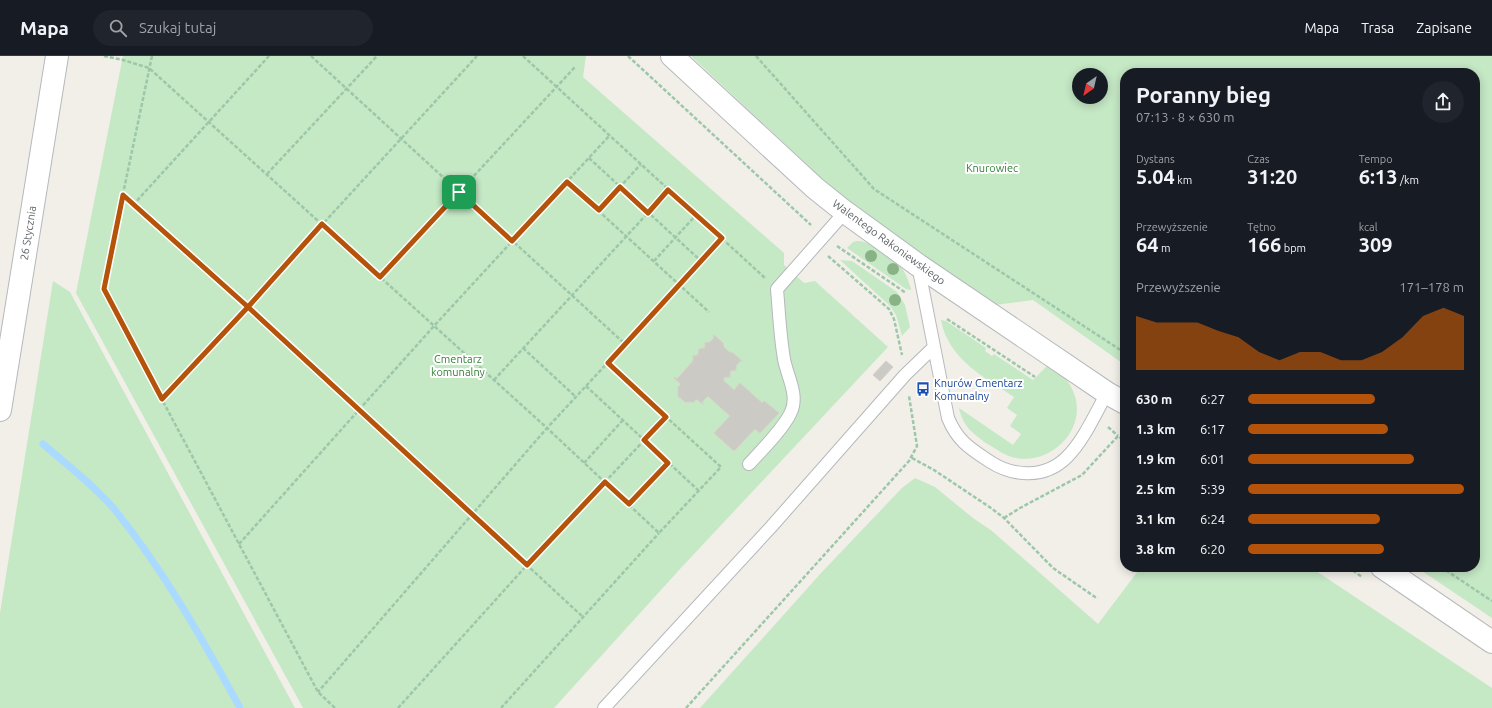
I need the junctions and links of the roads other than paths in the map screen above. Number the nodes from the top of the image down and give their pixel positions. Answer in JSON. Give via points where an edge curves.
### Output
{"nodes":[{"id":1,"x":57,"y":56,"type":"edge"},
{"id":2,"x":672,"y":56,"type":"edge"},
{"id":3,"x":845,"y":212,"type":"junction"},
{"id":4,"x":918,"y":265,"type":"junction"},
{"id":5,"x":934,"y":347,"type":"junction"},
{"id":6,"x":1116,"y":398,"type":"edge"},
{"id":7,"x":0,"y":410,"type":"edge"},
{"id":8,"x":749,"y":464,"type":"dead end"},
{"id":9,"x":1389,"y":572,"type":"edge"},
{"id":10,"x":1492,"y":642,"type":"edge"},
{"id":11,"x":604,"y":708,"type":"edge"}],
"edges":[{"from":1,"to":7,"type":"street","name":"26 Stycznia"},
{"from":2,"to":3,"type":"street","name":"Walentego Rakoniewskiego","via":[[815,188]]},
{"from":3,"to":4,"type":"street","name":"Walentego Rakoniewskiego"},
{"from":3,"to":8,"type":"lane","via":[[777,289],[785,360],[794,404],[784,423]]},
{"from":4,"to":5,"type":"lane"},
{"from":4,"to":6,"type":"street","name":"Walentego Rakoniewskiego"},
{"from":5,"to":6,"type":"lane","via":[[948,418],[955,434],[971,449],[991,462],[1016,473],[1044,471],[1061,462]]},
{"from":5,"to":11,"type":"lane"},
{"from":9,"to":10,"type":"street"}]}
